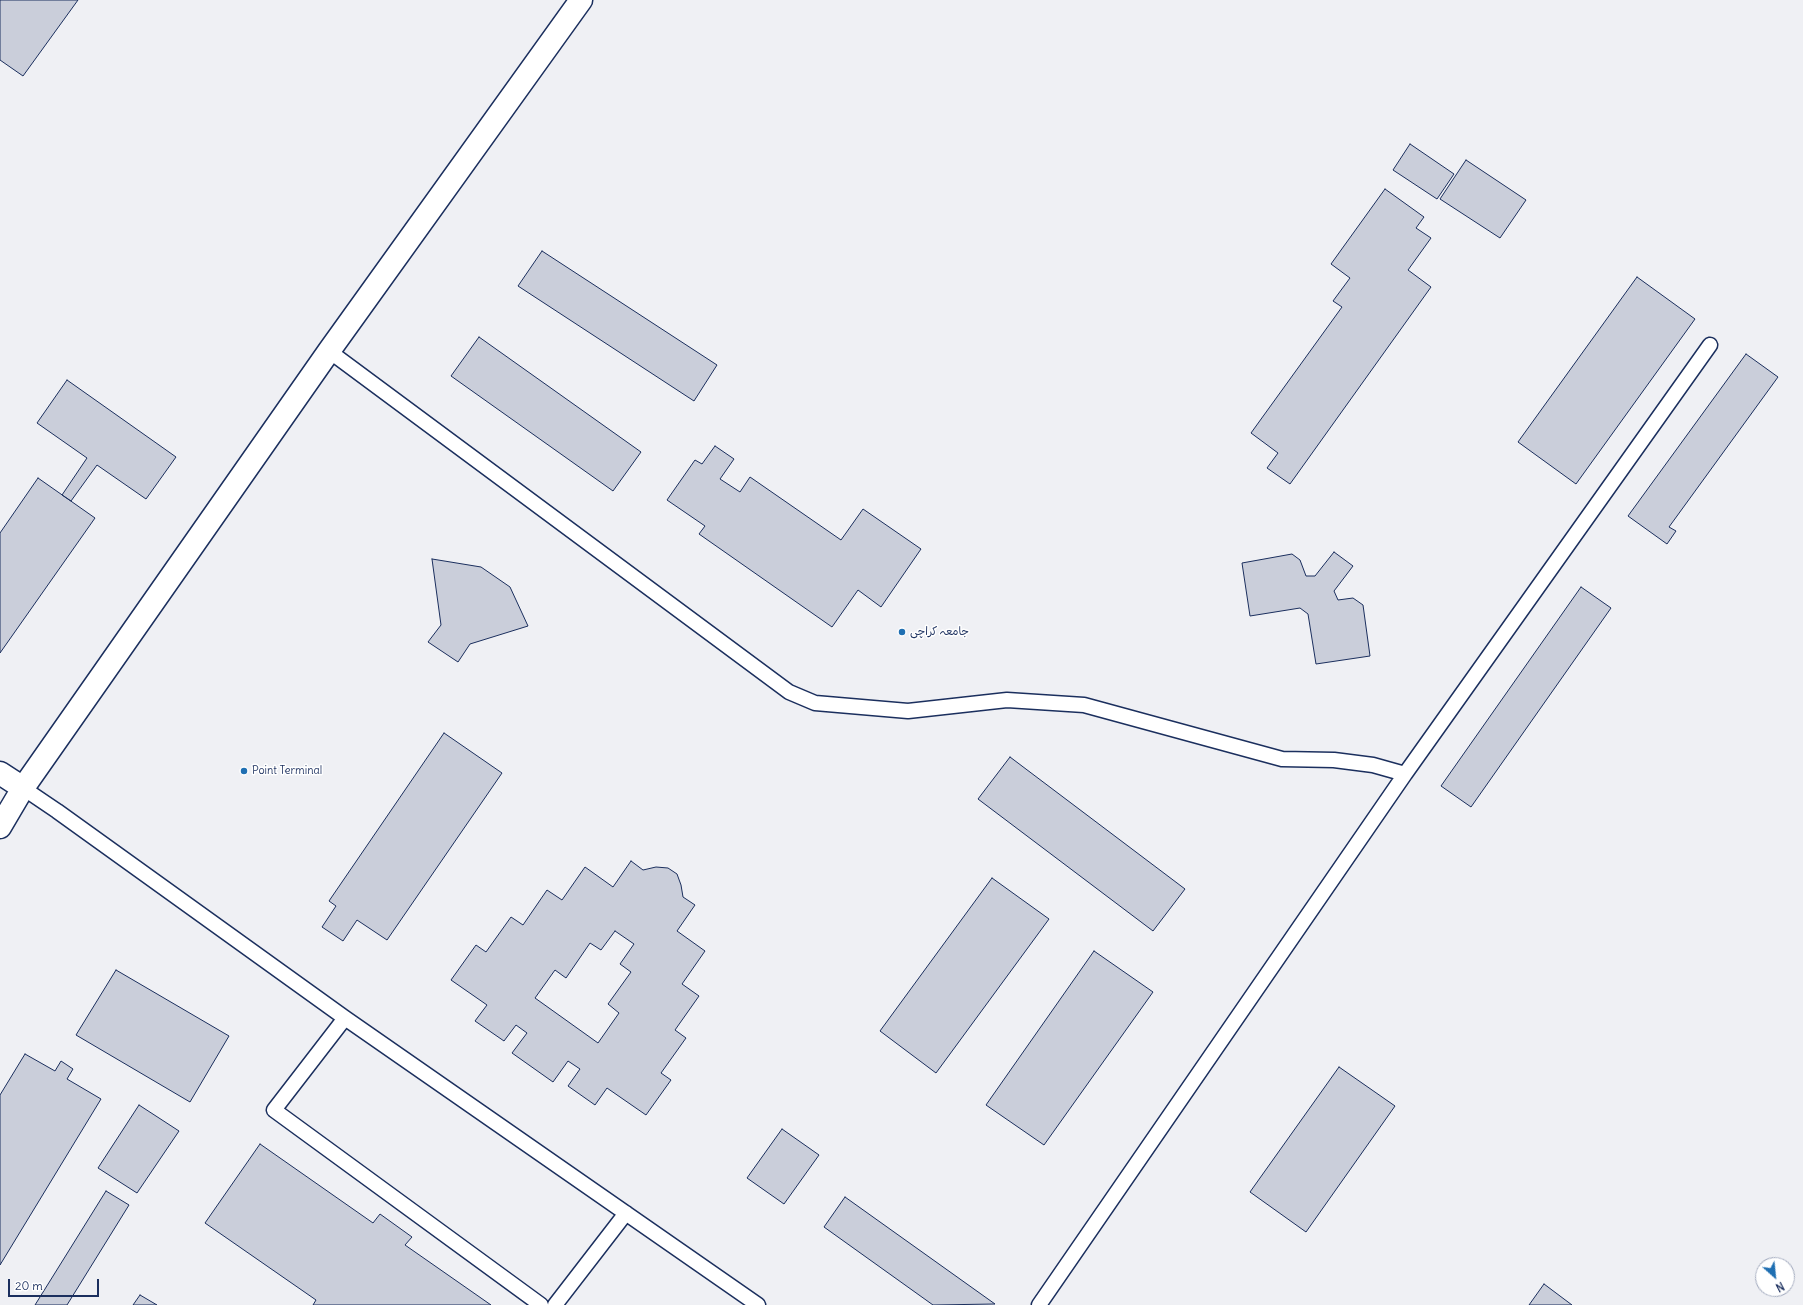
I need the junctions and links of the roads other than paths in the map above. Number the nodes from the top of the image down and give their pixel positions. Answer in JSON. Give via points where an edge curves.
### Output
{"nodes":[{"id":1,"x":581,"y":0,"type":"edge"},
{"id":2,"x":1710,"y":345,"type":"dead end"},
{"id":3,"x":329,"y":351,"type":"junction"},
{"id":4,"x":0,"y":773,"type":"edge"},
{"id":5,"x":1405,"y":774,"type":"junction"},
{"id":6,"x":23,"y":788,"type":"junction"},
{"id":7,"x":0,"y":827,"type":"edge"},
{"id":8,"x":345,"y":1018,"type":"junction"},
{"id":9,"x":626,"y":1213,"type":"junction"},
{"id":10,"x":541,"y":1305,"type":"edge"},
{"id":11,"x":555,"y":1305,"type":"edge"},
{"id":12,"x":758,"y":1305,"type":"edge"},
{"id":13,"x":1039,"y":1305,"type":"edge"}],
"edges":[{"from":1,"to":3,"type":"street"},
{"from":2,"to":5,"type":"lane"},
{"from":3,"to":5,"type":"lane","via":[[789,692],[814,703],[908,711],[1007,700],[1084,705],[1282,759],[1334,760],[1373,765]]},
{"from":3,"to":6,"type":"street"},
{"from":4,"to":6,"type":"street"},
{"from":5,"to":13,"type":"lane"},
{"from":6,"to":7,"type":"street"},
{"from":6,"to":8,"type":"lane"},
{"from":8,"to":9,"type":"lane"},
{"from":8,"to":10,"type":"lane","via":[[274,1110]]},
{"from":9,"to":11,"type":"lane"},
{"from":9,"to":12,"type":"lane"}]}
